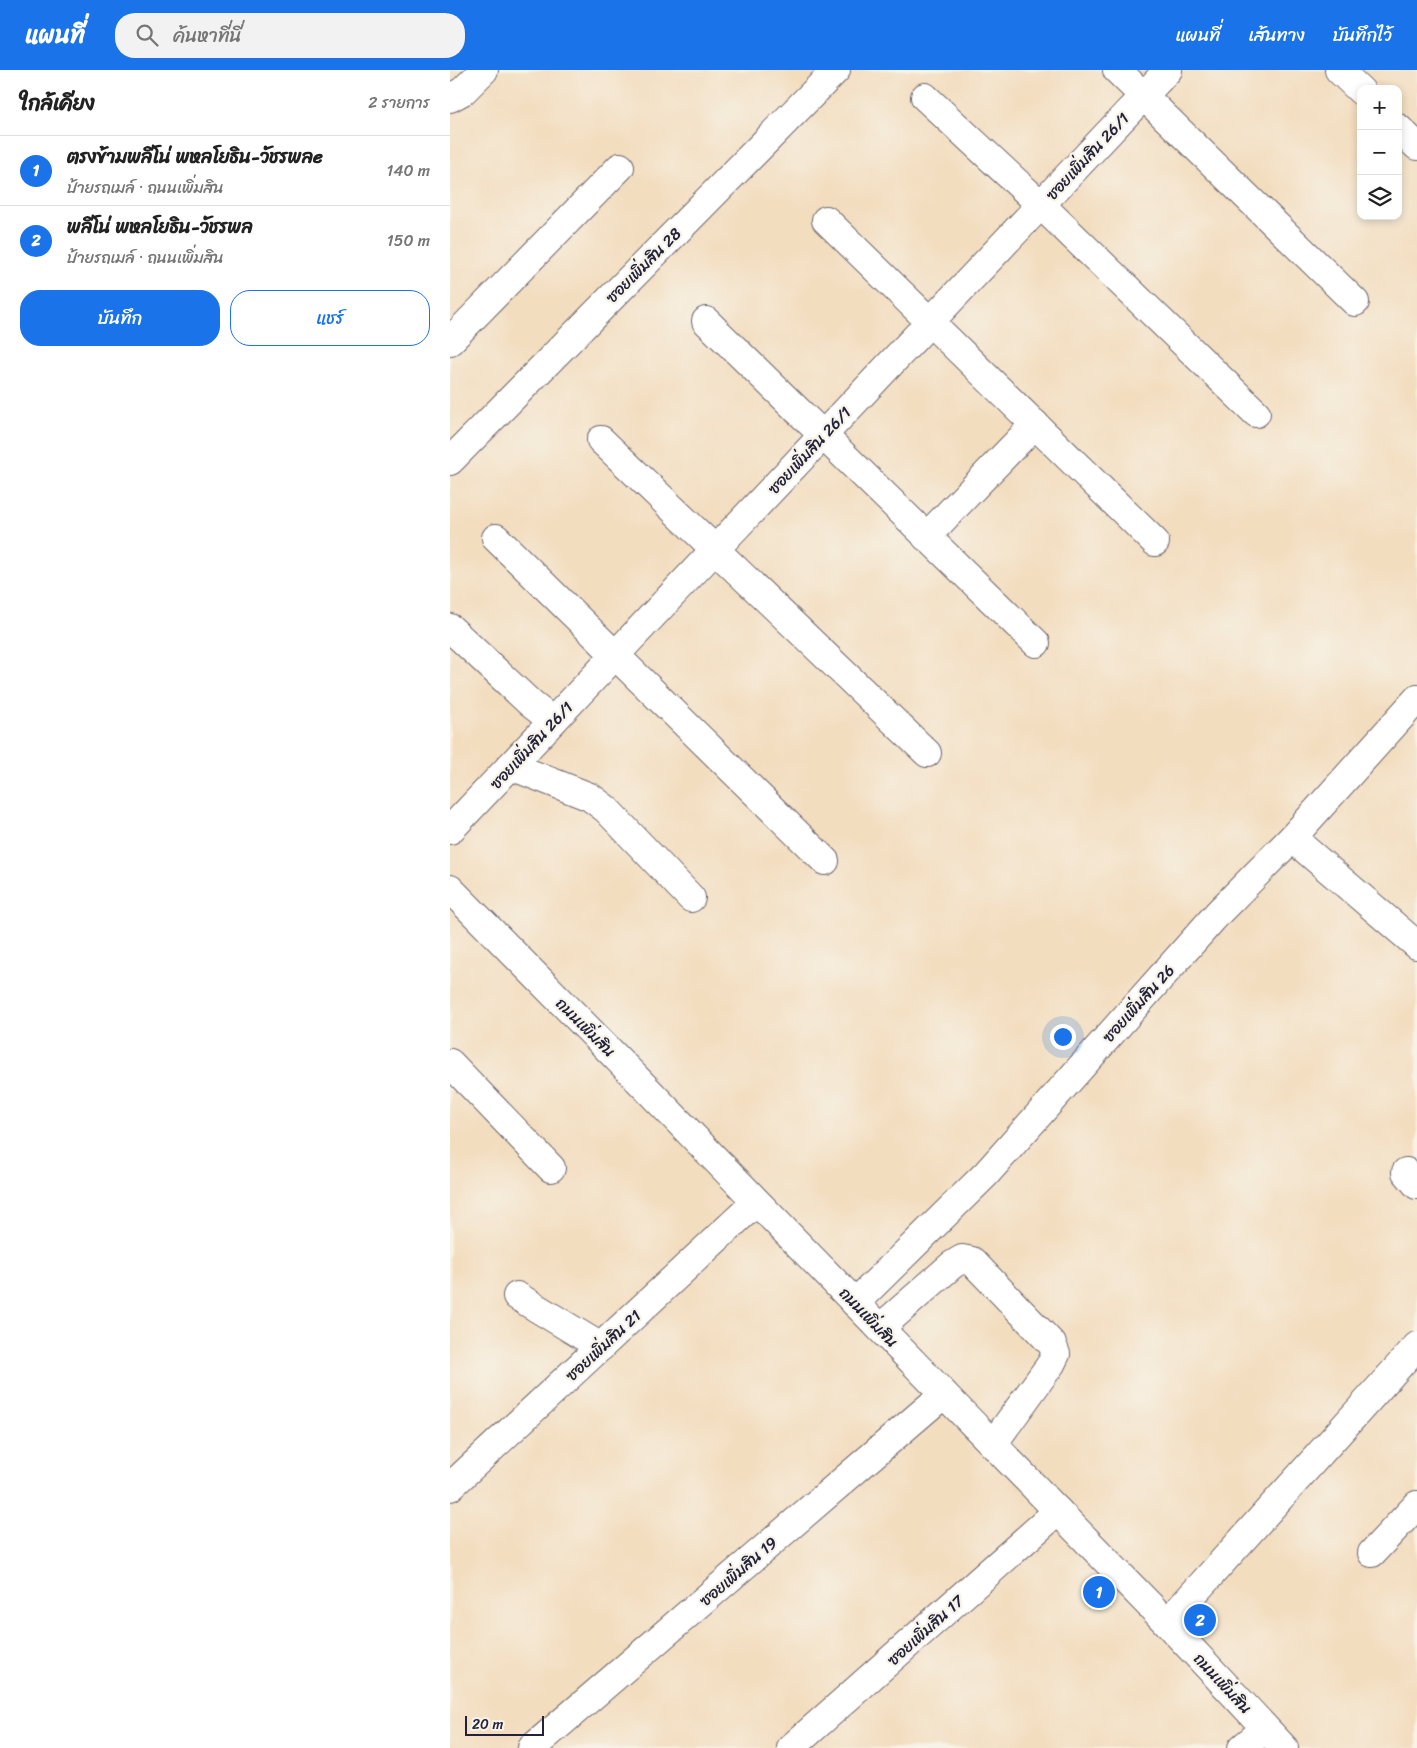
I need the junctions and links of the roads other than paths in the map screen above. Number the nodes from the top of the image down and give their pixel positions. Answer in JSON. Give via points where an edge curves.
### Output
{"nodes":[{"id":1,"x":484,"y":70,"type":"edge"},
{"id":2,"x":836,"y":70,"type":"edge"},
{"id":3,"x":1117,"y":70,"type":"edge"},
{"id":4,"x":1168,"y":70,"type":"edge"},
{"id":5,"x":1339,"y":70,"type":"edge"},
{"id":6,"x":1357,"y":87,"type":"edge"},
{"id":7,"x":1144,"y":95,"type":"junction"},
{"id":8,"x":925,"y":97,"type":"dead end"},
{"id":9,"x":450,"y":98,"type":"edge"},
{"id":10,"x":1400,"y":130,"type":"edge"},
{"id":11,"x":1417,"y":146,"type":"edge"},
{"id":12,"x":620,"y":167,"type":"dead end"},
{"id":13,"x":1041,"y":205,"type":"junction"},
{"id":14,"x":826,"y":220,"type":"dead end"},
{"id":15,"x":1355,"y":302,"type":"dead end"},
{"id":16,"x":706,"y":322,"type":"dead end"},
{"id":17,"x":930,"y":322,"type":"junction"},
{"id":18,"x":450,"y":341,"type":"edge"},
{"id":19,"x":1256,"y":413,"type":"dead end"},
{"id":20,"x":1035,"y":424,"type":"junction"},
{"id":21,"x":822,"y":436,"type":"junction"},
{"id":22,"x":601,"y":440,"type":"dead end"},
{"id":23,"x":450,"y":460,"type":"edge"},
{"id":24,"x":926,"y":537,"type":"junction"},
{"id":25,"x":496,"y":538,"type":"dead end"},
{"id":26,"x":1155,"y":542,"type":"dead end"},
{"id":27,"x":715,"y":550,"type":"junction"},
{"id":28,"x":450,"y":628,"type":"edge"},
{"id":29,"x":1036,"y":643,"type":"dead end"},
{"id":30,"x":615,"y":656,"type":"junction"},
{"id":31,"x":1417,"y":700,"type":"edge"},
{"id":32,"x":553,"y":721,"type":"junction"},
{"id":33,"x":927,"y":753,"type":"dead end"},
{"id":34,"x":511,"y":766,"type":"junction"},
{"id":35,"x":450,"y":830,"type":"edge"},
{"id":36,"x":1292,"y":838,"type":"junction"},
{"id":37,"x":825,"y":860,"type":"dead end"},
{"id":38,"x":450,"y":890,"type":"edge"},
{"id":39,"x":691,"y":898,"type":"dead end"},
{"id":40,"x":1417,"y":945,"type":"edge"},
{"id":41,"x":450,"y":1063,"type":"edge"},
{"id":42,"x":551,"y":1168,"type":"dead end"},
{"id":43,"x":756,"y":1202,"type":"junction"},
{"id":44,"x":518,"y":1296,"type":"dead end"},
{"id":45,"x":855,"y":1304,"type":"junction"},
{"id":46,"x":880,"y":1328,"type":"junction"},
{"id":47,"x":1417,"y":1346,"type":"edge"},
{"id":48,"x":600,"y":1347,"type":"junction"},
{"id":49,"x":944,"y":1394,"type":"junction"},
{"id":50,"x":993,"y":1444,"type":"junction"},
{"id":51,"x":450,"y":1487,"type":"edge"},
{"id":52,"x":1417,"y":1505,"type":"edge"},
{"id":53,"x":1058,"y":1511,"type":"junction"},
{"id":54,"x":1372,"y":1553,"type":"dead end"},
{"id":55,"x":1167,"y":1622,"type":"junction"},
{"id":56,"x":1274,"y":1738,"type":"edge"},
{"id":57,"x":532,"y":1748,"type":"edge"},
{"id":58,"x":791,"y":1748,"type":"edge"},
{"id":59,"x":1242,"y":1748,"type":"edge"}],
"edges":[{"from":1,"to":9,"type":"street","via":[[463,91]]},
{"from":2,"to":23,"type":"street","name":"ซอยเพิ่มสิน 28"},
{"from":3,"to":7,"type":"street"},
{"from":4,"to":7,"type":"street","name":"ซอยเพิ่มสิน 26/1"},
{"from":5,"to":6,"type":"street"},
{"from":7,"to":13,"type":"street","name":"ซอยเพิ่มสิน 26/1"},
{"from":7,"to":15,"type":"street"},
{"from":8,"to":13,"type":"street"},
{"from":10,"to":11,"type":"street"},
{"from":12,"to":18,"type":"street"},
{"from":13,"to":17,"type":"street","name":"ซอยเพิ่มสิน 26/1"},
{"from":13,"to":19,"type":"street"},
{"from":14,"to":17,"type":"street"},
{"from":16,"to":21,"type":"street"},
{"from":17,"to":20,"type":"street"},
{"from":17,"to":21,"type":"street","name":"ซอยเพิ่มสิน 26/1"},
{"from":20,"to":24,"type":"street"},
{"from":20,"to":26,"type":"street"},
{"from":21,"to":24,"type":"street"},
{"from":21,"to":27,"type":"street","name":"ซอยเพิ่มสิน 26/1"},
{"from":22,"to":27,"type":"street"},
{"from":24,"to":29,"type":"street"},
{"from":25,"to":30,"type":"street"},
{"from":27,"to":30,"type":"street","name":"ซอยเพิ่มสิน 26/1"},
{"from":27,"to":33,"type":"street"},
{"from":28,"to":32,"type":"street"},
{"from":30,"to":32,"type":"street","name":"ซอยเพิ่มสิน 26/1"},
{"from":30,"to":37,"type":"street"},
{"from":31,"to":36,"type":"street","name":"ซอยเพิ่มสิน 26"},
{"from":32,"to":34,"type":"street","name":"ซอยเพิ่มสิน 26/1"},
{"from":34,"to":35,"type":"street","name":"ซอยเพิ่มสิน 26/1"},
{"from":34,"to":39,"type":"street","via":[[590,797],[606,809]]},
{"from":36,"to":40,"type":"street"},
{"from":36,"to":45,"type":"street","name":"ซอยเพิ่มสิน 26","via":[[1219,912],[986,1174]]},
{"from":38,"to":43,"type":"street","name":"ถนนเพิ่มสิน"},
{"from":41,"to":42,"type":"street"},
{"from":43,"to":45,"type":"street","name":"ถนนเพิ่มสิน"},
{"from":43,"to":48,"type":"street","name":"ซอยเพิ่มสิน 21"},
{"from":44,"to":48,"type":"street"},
{"from":45,"to":46,"type":"street","name":"ถนนเพิ่มสิน"},
{"from":46,"to":49,"type":"street","name":"ถนนเพิ่มสิน"},
{"from":46,"to":50,"type":"street","via":[[952,1265],[962,1259],[972,1261],[1052,1344],[1056,1354]]},
{"from":47,"to":55,"type":"street"},
{"from":48,"to":51,"type":"street","name":"ซอยเพิ่มสิน 21"},
{"from":49,"to":50,"type":"street","name":"ถนนเพิ่มสิน"},
{"from":49,"to":57,"type":"street","name":"ซอยเพิ่มสิน 19"},
{"from":50,"to":53,"type":"street","name":"ถนนเพิ่มสิน"},
{"from":52,"to":54,"type":"street"},
{"from":53,"to":55,"type":"street","name":"ถนนเพิ่มสิน"},
{"from":53,"to":58,"type":"street","name":"ซอยเพิ่มสิน 17"},
{"from":55,"to":56,"type":"street","name":"ถนนเพิ่มสิน"},
{"from":56,"to":59,"type":"street"}]}
